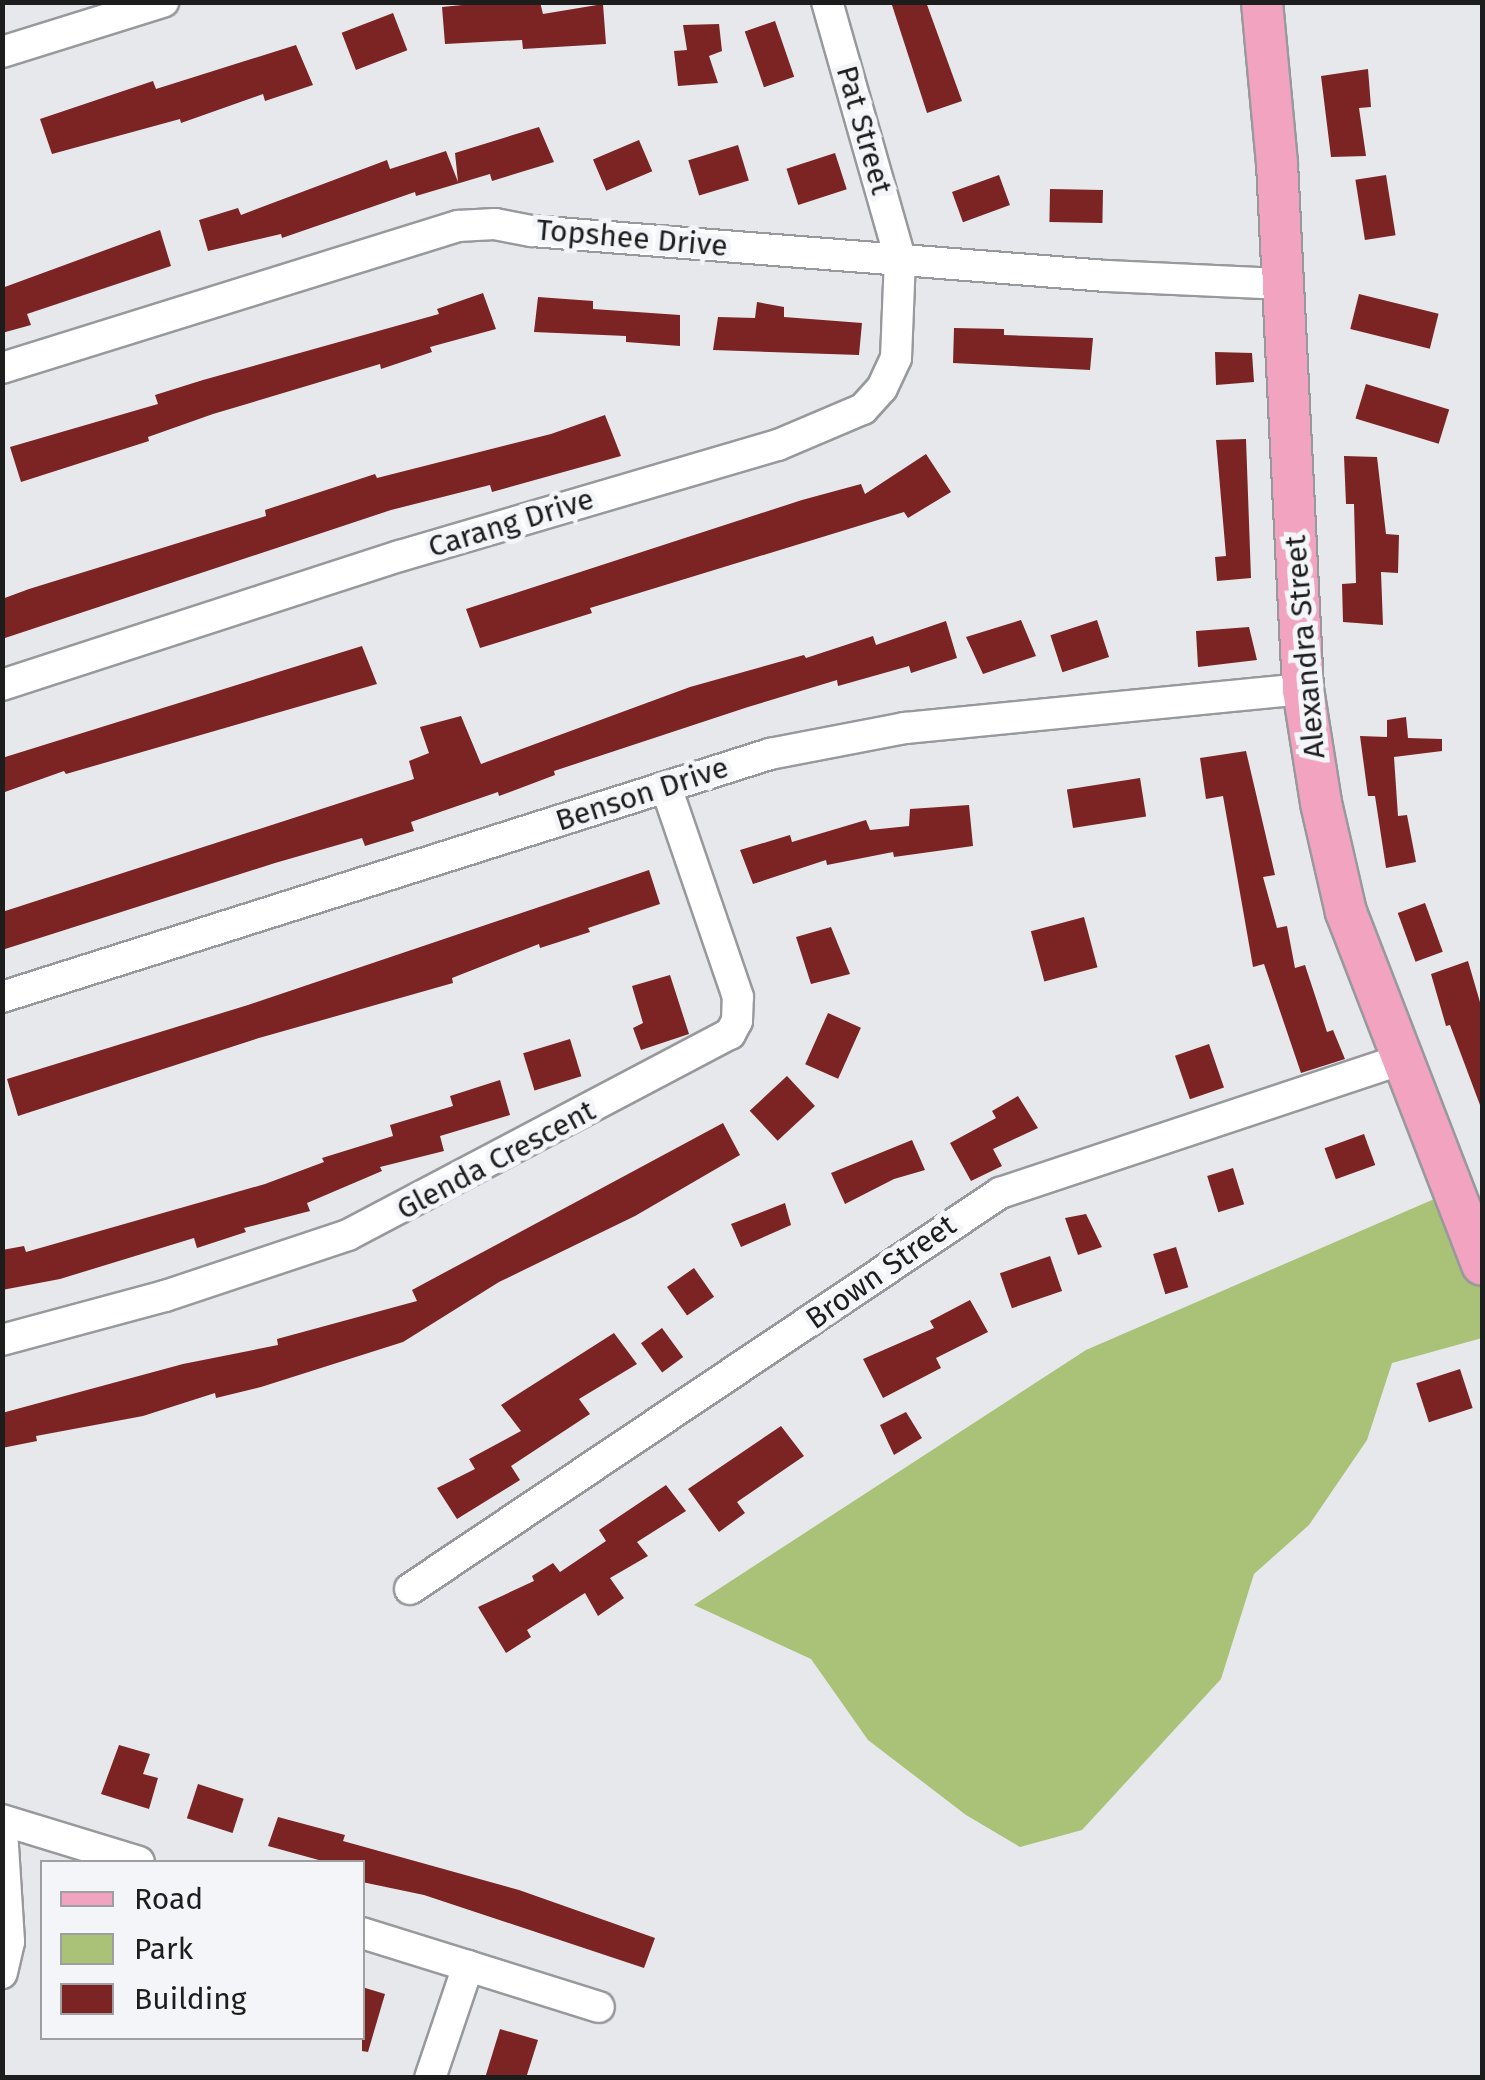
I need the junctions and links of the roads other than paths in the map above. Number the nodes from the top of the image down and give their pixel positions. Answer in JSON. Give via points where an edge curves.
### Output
{"nodes":[{"id":1,"x":163,"y":2,"type":"edge"},
{"id":2,"x":827,"y":2,"type":"edge"},
{"id":3,"x":1262,"y":2,"type":"edge"},
{"id":4,"x":2,"y":52,"type":"edge"},
{"id":5,"x":900,"y":258,"type":"junction"},
{"id":6,"x":1282,"y":284,"type":"junction"},
{"id":7,"x":2,"y":368,"type":"edge"},
{"id":8,"x":2,"y":685,"type":"edge"},
{"id":9,"x":1303,"y":689,"type":"junction"},
{"id":10,"x":666,"y":787,"type":"junction"},
{"id":11,"x":2,"y":997,"type":"edge"},
{"id":12,"x":1403,"y":1059,"type":"junction"},
{"id":13,"x":1482,"y":1265,"type":"edge"},
{"id":14,"x":2,"y":1340,"type":"edge"},
{"id":15,"x":410,"y":1589,"type":"dead end"},
{"id":16,"x":2,"y":1820,"type":"edge"},
{"id":17,"x":2,"y":1830,"type":"edge"},
{"id":18,"x":132,"y":1860,"type":"edge"},
{"id":19,"x":365,"y":1933,"type":"edge"},
{"id":20,"x":468,"y":1966,"type":"junction"},
{"id":21,"x":2,"y":1973,"type":"edge"},
{"id":22,"x":599,"y":2007,"type":"dead end"},
{"id":23,"x":430,"y":2078,"type":"edge"}],
"edges":[{"from":1,"to":4,"type":"street"},
{"from":2,"to":5,"type":"street","name":"Pat Street"},
{"from":3,"to":6,"type":"main road","name":"Alexandra Street"},
{"from":5,"to":6,"type":"street","name":"Topshee Drive"},
{"from":5,"to":7,"type":"street","name":"Topshee Drive","via":[[458,226]]},
{"from":5,"to":8,"type":"street","name":"Carang Drive","via":[[896,358],[882,388],[855,416]]},
{"from":6,"to":9,"type":"main road","name":"Alexandra Street"},
{"from":9,"to":10,"type":"street","name":"Benson Drive","via":[[905,728],[757,758]]},
{"from":9,"to":12,"type":"main road","name":"Alexandra Street","via":[[1346,912]]},
{"from":10,"to":11,"type":"street","name":"Benson Drive"},
{"from":10,"to":14,"type":"street","name":"Glenda Crescent","via":[[738,997],[730,1034],[348,1235],[152,1300]]},
{"from":12,"to":13,"type":"main road","name":"Alexandra Street"},
{"from":12,"to":15,"type":"street","name":"Brown Street","via":[[1000,1193]]},
{"from":16,"to":18,"type":"street"},
{"from":17,"to":21,"type":"street","via":[[9,1942]]},
{"from":19,"to":20,"type":"street"},
{"from":20,"to":22,"type":"street"},
{"from":20,"to":23,"type":"street"}]}
